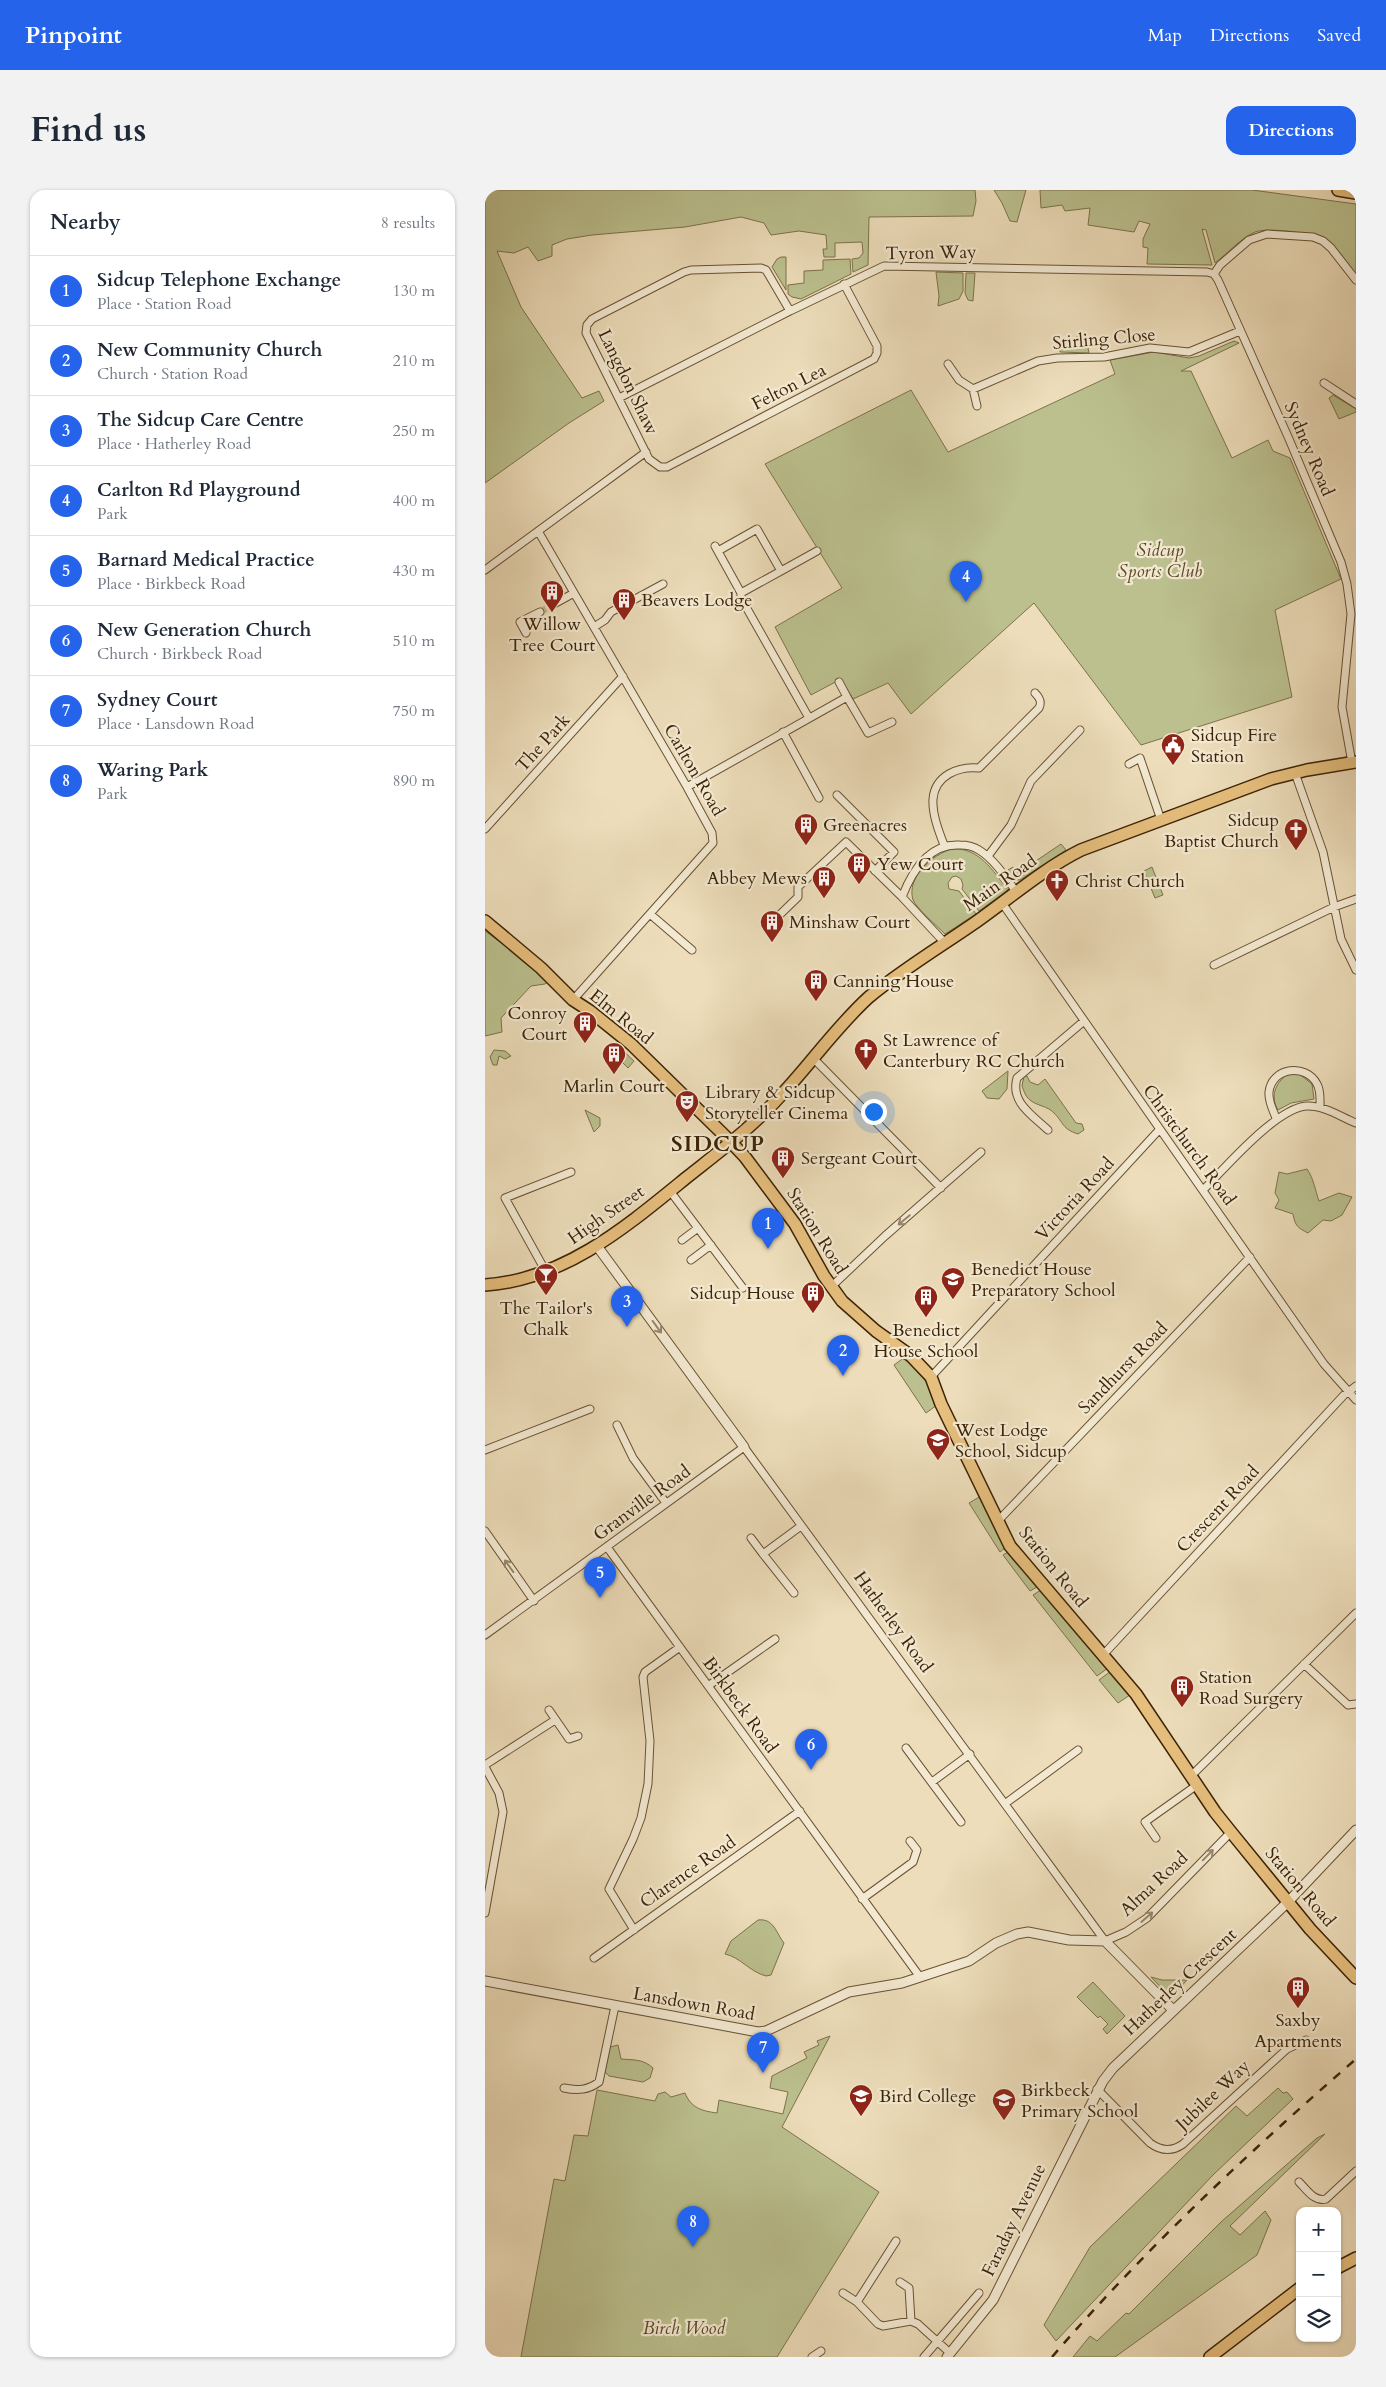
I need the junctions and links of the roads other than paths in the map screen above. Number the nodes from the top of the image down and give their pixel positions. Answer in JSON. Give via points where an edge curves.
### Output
{"nodes":[{"id":1,"x":1338,"y":190,"type":"edge"},
{"id":2,"x":1356,"y":192,"type":"edge"},
{"id":3,"x":1214,"y":274,"type":"junction"},
{"id":4,"x":1356,"y":280,"type":"edge"},
{"id":5,"x":844,"y":284,"type":"junction"},
{"id":6,"x":790,"y":311,"type":"junction"},
{"id":7,"x":1240,"y":331,"type":"junction"},
{"id":8,"x":948,"y":364,"type":"dead end"},
{"id":9,"x":1324,"y":383,"type":"dead end"},
{"id":10,"x":973,"y":390,"type":"junction"},
{"id":11,"x":619,"y":398,"type":"junction"},
{"id":12,"x":1356,"y":404,"type":"edge"},
{"id":13,"x":977,"y":406,"type":"dead end"},
{"id":14,"x":646,"y":452,"type":"junction"},
{"id":15,"x":538,"y":531,"type":"junction"},
{"id":16,"x":817,"y":551,"type":"dead end"},
{"id":17,"x":485,"y":570,"type":"edge"},
{"id":18,"x":781,"y":571,"type":"junction"},
{"id":19,"x":663,"y":584,"type":"dead end"},
{"id":20,"x":574,"y":593,"type":"junction"},
{"id":21,"x":741,"y":593,"type":"junction"},
{"id":22,"x":554,"y":604,"type":"tunnel mouth"},
{"id":23,"x":540,"y":612,"type":"tunnel mouth"},
{"id":24,"x":593,"y":626,"type":"junction"},
{"id":25,"x":526,"y":633,"type":"dead end"},
{"id":26,"x":623,"y":676,"type":"junction"},
{"id":27,"x":839,"y":682,"type":"dead end"},
{"id":28,"x":1035,"y":694,"type":"dead end"},
{"id":29,"x":847,"y":697,"type":"junction"},
{"id":30,"x":809,"y":718,"type":"junction"},
{"id":31,"x":892,"y":722,"type":"dead end"},
{"id":32,"x":1079,"y":730,"type":"dead end"},
{"id":33,"x":783,"y":732,"type":"junction"},
{"id":34,"x":1354,"y":762,"type":"edge"},
{"id":35,"x":1129,"y":764,"type":"dead end"},
{"id":36,"x":1295,"y":773,"type":"junction"},
{"id":37,"x":687,"y":787,"type":"junction"},
{"id":38,"x":837,"y":795,"type":"dead end"},
{"id":39,"x":819,"y":798,"type":"dead end"},
{"id":40,"x":1161,"y":820,"type":"junction"},
{"id":41,"x":485,"y":829,"type":"edge"},
{"id":42,"x":944,"y":845,"type":"junction"},
{"id":43,"x":987,"y":856,"type":"junction"},
{"id":44,"x":875,"y":871,"type":"junction"},
{"id":45,"x":1017,"y":893,"type":"junction"},
{"id":46,"x":902,"y":897,"type":"junction"},
{"id":47,"x":1356,"y":899,"type":"edge"},
{"id":48,"x":1003,"y":903,"type":"junction"},
{"id":49,"x":1334,"y":907,"type":"junction"},
{"id":50,"x":650,"y":914,"type":"junction"},
{"id":51,"x":485,"y":921,"type":"edge"},
{"id":52,"x":767,"y":927,"type":"dead end"},
{"id":53,"x":944,"y":942,"type":"junction"},
{"id":54,"x":692,"y":950,"type":"dead end"},
{"id":55,"x":1214,"y":965,"type":"dead end"},
{"id":56,"x":1356,"y":970,"type":"edge"},
{"id":57,"x":573,"y":1000,"type":"junction"},
{"id":58,"x":1084,"y":1021,"type":"junction"},
{"id":59,"x":813,"y":1058,"type":"junction"},
{"id":60,"x":1320,"y":1107,"type":"junction"},
{"id":61,"x":1276,"y":1118,"type":"junction"},
{"id":62,"x":1356,"y":1122,"type":"edge"},
{"id":63,"x":1048,"y":1130,"type":"dead end"},
{"id":64,"x":1159,"y":1130,"type":"junction"},
{"id":65,"x":731,"y":1143,"type":"junction"},
{"id":66,"x":981,"y":1152,"type":"dead end"},
{"id":67,"x":571,"y":1172,"type":"dead end"},
{"id":68,"x":941,"y":1188,"type":"junction"},
{"id":69,"x":1204,"y":1189,"type":"junction"},
{"id":70,"x":670,"y":1191,"type":"junction"},
{"id":71,"x":698,"y":1228,"type":"junction"},
{"id":72,"x":682,"y":1240,"type":"dead end"},
{"id":73,"x":711,"y":1245,"type":"junction"},
{"id":74,"x":597,"y":1246,"type":"junction"},
{"id":75,"x":1250,"y":1257,"type":"junction"},
{"id":76,"x":691,"y":1260,"type":"dead end"},
{"id":77,"x":546,"y":1272,"type":"junction"},
{"id":78,"x":485,"y":1285,"type":"edge"},
{"id":79,"x":831,"y":1287,"type":"junction"},
{"id":80,"x":743,"y":1288,"type":"dead end"},
{"id":81,"x":931,"y":1377,"type":"junction"},
{"id":82,"x":1356,"y":1386,"type":"edge"},
{"id":83,"x":1349,"y":1393,"type":"junction"},
{"id":84,"x":1356,"y":1400,"type":"edge"},
{"id":85,"x":590,"y":1409,"type":"dead end"},
{"id":86,"x":617,"y":1426,"type":"dead end"},
{"id":87,"x":744,"y":1447,"type":"junction"},
{"id":88,"x":485,"y":1450,"type":"edge"},
{"id":89,"x":666,"y":1503,"type":"junction"},
{"id":90,"x":997,"y":1522,"type":"junction"},
{"id":91,"x":801,"y":1526,"type":"junction"},
{"id":92,"x":485,"y":1531,"type":"edge"},
{"id":93,"x":751,"y":1538,"type":"dead end"},
{"id":94,"x":607,"y":1547,"type":"junction"},
{"id":95,"x":763,"y":1554,"type":"junction"},
{"id":96,"x":794,"y":1593,"type":"dead end"},
{"id":97,"x":534,"y":1600,"type":"junction"},
{"id":98,"x":1356,"y":1613,"type":"edge"},
{"id":99,"x":485,"y":1635,"type":"edge"},
{"id":100,"x":775,"y":1639,"type":"dead end"},
{"id":101,"x":680,"y":1647,"type":"junction"},
{"id":102,"x":1103,"y":1655,"type":"junction"},
{"id":103,"x":1305,"y":1664,"type":"junction"},
{"id":104,"x":708,"y":1686,"type":"junction"},
{"id":105,"x":1356,"y":1704,"type":"edge"},
{"id":106,"x":549,"y":1710,"type":"dead end"},
{"id":107,"x":555,"y":1720,"type":"junction"},
{"id":108,"x":578,"y":1736,"type":"dead end"},
{"id":109,"x":906,"y":1748,"type":"dead end"},
{"id":110,"x":1078,"y":1750,"type":"dead end"},
{"id":111,"x":971,"y":1754,"type":"junction"},
{"id":112,"x":485,"y":1766,"type":"edge"},
{"id":113,"x":1194,"y":1781,"type":"junction"},
{"id":114,"x":932,"y":1782,"type":"junction"},
{"id":115,"x":1006,"y":1803,"type":"junction"},
{"id":116,"x":800,"y":1812,"type":"junction"},
{"id":117,"x":961,"y":1822,"type":"dead end"},
{"id":118,"x":1356,"y":1830,"type":"edge"},
{"id":119,"x":1231,"y":1832,"type":"junction"},
{"id":120,"x":1156,"y":1838,"type":"dead end"},
{"id":121,"x":910,"y":1841,"type":"dead end"},
{"id":122,"x":862,"y":1899,"type":"junction"},
{"id":123,"x":1288,"y":1902,"type":"junction"},
{"id":124,"x":485,"y":1913,"type":"edge"},
{"id":125,"x":634,"y":1930,"type":"junction"},
{"id":126,"x":1105,"y":1941,"type":"junction"},
{"id":127,"x":595,"y":1958,"type":"dead end"},
{"id":128,"x":920,"y":1978,"type":"junction"},
{"id":129,"x":1356,"y":1978,"type":"edge"},
{"id":130,"x":485,"y":1981,"type":"edge"},
{"id":131,"x":615,"y":2006,"type":"junction"},
{"id":132,"x":1173,"y":2010,"type":"junction"},
{"id":133,"x":1306,"y":2040,"type":"dead end"},
{"id":134,"x":564,"y":2088,"type":"dead end"},
{"id":135,"x":1097,"y":2089,"type":"junction"},
{"id":136,"x":1356,"y":2171,"type":"edge"},
{"id":137,"x":1299,"y":2182,"type":"dead end"},
{"id":138,"x":896,"y":2241,"type":"dead end"},
{"id":139,"x":1356,"y":2258,"type":"edge"},
{"id":140,"x":1341,"y":2266,"type":"edge"},
{"id":141,"x":900,"y":2282,"type":"dead end"},
{"id":142,"x":1296,"y":2291,"type":"edge"},
{"id":143,"x":843,"y":2293,"type":"dead end"},
{"id":144,"x":979,"y":2293,"type":"dead end"},
{"id":145,"x":857,"y":2302,"type":"junction"},
{"id":146,"x":911,"y":2321,"type":"junction"},
{"id":147,"x":937,"y":2342,"type":"junction"},
{"id":148,"x":821,"y":2351,"type":"dead end"},
{"id":149,"x":949,"y":2355,"type":"edge"},
{"id":150,"x":812,"y":2357,"type":"edge"},
{"id":151,"x":924,"y":2357,"type":"edge"},
{"id":152,"x":1209,"y":2357,"type":"edge"}],
"edges":[{"from":1,"to":2,"type":"main road"},
{"from":3,"to":4,"type":"street","via":[[1249,240],[1267,234],[1313,237],[1323,241]]},
{"from":3,"to":5,"type":"street","name":"Tyron Way","via":[[895,265],[873,270]]},
{"from":3,"to":7,"type":"street","name":"Sydney Road"},
{"from":5,"to":6,"type":"street","name":"Tyron Way"},
{"from":5,"to":14,"type":"street","name":"Felton Lea","via":[[877,346],[874,359],[667,467],[654,464]]},
{"from":6,"to":11,"type":"street","name":"Tyron Way"},
{"from":6,"to":11,"type":"street","name":"Langdon Shaw","via":[[766,270],[761,268],[684,272],[587,325],[586,333]]},
{"from":7,"to":10,"type":"street","name":"Stirling Close","via":[[1189,352],[1149,348],[1104,357],[1038,361]]},
{"from":7,"to":34,"type":"street","name":"Sydney Road","via":[[1289,439],[1341,562],[1347,584],[1351,614],[1342,708]]},
{"from":8,"to":10,"type":"street","via":[[959,380]]},
{"from":9,"to":12,"type":"street"},
{"from":10,"to":13,"type":"street"},
{"from":11,"to":14,"type":"street","name":"Langdon Shaw"},
{"from":14,"to":15,"type":"street"},
{"from":15,"to":17,"type":"street"},
{"from":15,"to":20,"type":"street","name":"Carlton Road"},
{"from":16,"to":18,"type":"street"},
{"from":18,"to":21,"type":"street"},
{"from":18,"to":21,"type":"street","via":[[757,529],[717,549]]},
{"from":19,"to":24,"type":"street","via":[[611,612],[605,620]]},
{"from":20,"to":22,"type":"street"},
{"from":20,"to":24,"type":"street","name":"Carlton Road"},
{"from":21,"to":30,"type":"street"},
{"from":23,"to":25,"type":"street","via":[[520,622]]},
{"from":24,"to":26,"type":"street","name":"Carlton Road"},
{"from":26,"to":37,"type":"street","name":"Carlton Road"},
{"from":26,"to":41,"type":"street","name":"The Park"},
{"from":27,"to":29,"type":"street"},
{"from":28,"to":42,"type":"street","via":[[1040,698],[1039,708],[979,768],[966,767],[940,780],[933,800]]},
{"from":29,"to":30,"type":"street"},
{"from":29,"to":31,"type":"street","via":[[868,733]]},
{"from":30,"to":33,"type":"street"},
{"from":32,"to":43,"type":"street","via":[[1031,780],[1011,824]]},
{"from":33,"to":37,"type":"street"},
{"from":33,"to":39,"type":"street"},
{"from":34,"to":36,"type":"main road","name":"Main Road"},
{"from":35,"to":40,"type":"street","via":[[1140,758]]},
{"from":36,"to":40,"type":"main road","name":"Main Road","via":[[1257,783]]},
{"from":36,"to":49,"type":"street","via":[[1323,852]]},
{"from":37,"to":50,"type":"street","name":"Carlton Road","via":[[713,833],[713,843]]},
{"from":38,"to":44,"type":"street","via":[[894,852]]},
{"from":40,"to":45,"type":"main road","name":"Main Road","via":[[1073,854]]},
{"from":42,"to":43,"type":"street","via":[[966,845]]},
{"from":42,"to":46,"type":"street","via":[[920,864],[909,878]]},
{"from":43,"to":45,"type":"street"},
{"from":44,"to":46,"type":"street"},
{"from":44,"to":52,"type":"street","via":[[846,842],[798,887],[798,897]]},
{"from":45,"to":48,"type":"main road","name":"Main Road"},
{"from":46,"to":53,"type":"street"},
{"from":47,"to":49,"type":"street"},
{"from":48,"to":53,"type":"main road","name":"Main Road"},
{"from":48,"to":58,"type":"street","name":"Christchurch Road"},
{"from":49,"to":55,"type":"street"},
{"from":49,"to":56,"type":"street","via":[[1345,950]]},
{"from":50,"to":54,"type":"street"},
{"from":50,"to":57,"type":"street","name":"Carlton Road"},
{"from":51,"to":57,"type":"main road","name":"Elm Road"},
{"from":53,"to":59,"type":"main road","name":"Main Road","via":[[869,997]]},
{"from":57,"to":65,"type":"main road","name":"Elm Road","via":[[631,1044]]},
{"from":58,"to":63,"type":"street","via":[[1017,1078],[1015,1087],[1021,1104]]},
{"from":58,"to":64,"type":"street","name":"Christchurch Road"},
{"from":59,"to":65,"type":"main road","name":"Main Road","via":[[783,1093]]},
{"from":59,"to":68,"type":"street"},
{"from":60,"to":61,"type":"street","via":[[1297,1107]]},
{"from":60,"to":61,"type":"street","via":[[1317,1084],[1304,1072],[1293,1069],[1283,1072],[1269,1092]]},
{"from":60,"to":62,"type":"street"},
{"from":61,"to":69,"type":"street"},
{"from":64,"to":69,"type":"street","name":"Christchurch Road"},
{"from":64,"to":81,"type":"street","name":"Victoria Road"},
{"from":65,"to":70,"type":"main road","name":"High Street"},
{"from":65,"to":79,"type":"main road","name":"Station Road","via":[[795,1224]]},
{"from":66,"to":68,"type":"street"},
{"from":67,"to":77,"type":"street","via":[[505,1198]]},
{"from":68,"to":79,"type":"street","one_way":true},
{"from":69,"to":75,"type":"street","name":"Christchurch Road"},
{"from":70,"to":71,"type":"street"},
{"from":70,"to":74,"type":"main road","name":"High Street"},
{"from":71,"to":72,"type":"street"},
{"from":71,"to":73,"type":"street"},
{"from":73,"to":76,"type":"street"},
{"from":73,"to":80,"type":"street"},
{"from":74,"to":77,"type":"main road","name":"High Street"},
{"from":74,"to":87,"type":"street","name":"Hatherley Road","one_way":true},
{"from":75,"to":83,"type":"street","name":"Christchurch Road","via":[[1324,1364]]},
{"from":75,"to":90,"type":"street","name":"Sandhurst Road"},
{"from":77,"to":78,"type":"main road","name":"High Street"},
{"from":79,"to":81,"type":"main road","name":"Station Road","via":[[855,1314],[911,1356]]},
{"from":81,"to":90,"type":"main road","name":"Station Road"},
{"from":82,"to":83,"type":"street","name":"Crescent Road"},
{"from":83,"to":84,"type":"street","name":"Christchurch Road"},
{"from":83,"to":102,"type":"street","name":"Crescent Road"},
{"from":85,"to":88,"type":"street"},
{"from":86,"to":89,"type":"street","via":[[633,1458]]},
{"from":87,"to":89,"type":"street","name":"Granville Road"},
{"from":87,"to":91,"type":"street","name":"Hatherley Road"},
{"from":89,"to":94,"type":"street","name":"Granville Road"},
{"from":90,"to":102,"type":"main road","name":"Station Road","via":[[1010,1546]]},
{"from":91,"to":95,"type":"street"},
{"from":91,"to":111,"type":"street","name":"Hatherley Road"},
{"from":97,"to":92,"type":"street","one_way":true},
{"from":93,"to":95,"type":"street"},
{"from":94,"to":97,"type":"street","name":"Granville Road"},
{"from":94,"to":101,"type":"street","name":"Birkbeck Road"},
{"from":95,"to":96,"type":"street"},
{"from":97,"to":99,"type":"street","name":"Granville Road"},
{"from":98,"to":103,"type":"street"},
{"from":100,"to":104,"type":"street"},
{"from":101,"to":104,"type":"street","name":"Birkbeck Road"},
{"from":101,"to":125,"type":"street","via":[[645,1672],[643,1677],[651,1741],[648,1784],[641,1818],[609,1889]]},
{"from":102,"to":113,"type":"main road","name":"Station Road","via":[[1139,1699]]},
{"from":103,"to":105,"type":"street","via":[[1348,1705]]},
{"from":103,"to":113,"type":"street"},
{"from":104,"to":116,"type":"street","name":"Birkbeck Road"},
{"from":106,"to":107,"type":"street"},
{"from":107,"to":108,"type":"street","via":[[569,1739]]},
{"from":107,"to":112,"type":"street"},
{"from":109,"to":114,"type":"street"},
{"from":110,"to":115,"type":"street"},
{"from":111,"to":114,"type":"street"},
{"from":111,"to":115,"type":"street","name":"Hatherley Road"},
{"from":112,"to":124,"type":"street","via":[[499,1793],[503,1812]]},
{"from":113,"to":119,"type":"main road","name":"Station Road"},
{"from":113,"to":120,"type":"street","via":[[1145,1822]]},
{"from":114,"to":117,"type":"street"},
{"from":115,"to":126,"type":"street","name":"Hatherley Road"},
{"from":116,"to":122,"type":"street","name":"Birkbeck Road"},
{"from":116,"to":125,"type":"street","name":"Clarence Road"},
{"from":118,"to":123,"type":"street","name":"Hatherley Crescent"},
{"from":119,"to":123,"type":"main road","name":"Station Road"},
{"from":126,"to":119,"type":"street","name":"Alma Road","one_way":true,"via":[[1147,1918]]},
{"from":121,"to":122,"type":"street","via":[[917,1850],[913,1862]]},
{"from":122,"to":128,"type":"street","name":"Birkbeck Road"},
{"from":123,"to":129,"type":"main road","name":"Station Road"},
{"from":123,"to":132,"type":"street","name":"Hatherley Crescent"},
{"from":125,"to":127,"type":"street","name":"Clarence Road"},
{"from":126,"to":128,"type":"street","name":"Alma Road","via":[[1069,1940],[1028,1932],[1017,1934],[996,1942],[969,1961]]},
{"from":126,"to":132,"type":"street","name":"Hatherley Road"},
{"from":128,"to":131,"type":"street","name":"Lansdown Road","via":[[849,1992],[758,2032]]},
{"from":130,"to":131,"type":"street","name":"Lansdown Road"},
{"from":131,"to":134,"type":"street","via":[[599,2082],[578,2091]]},
{"from":132,"to":135,"type":"street","name":"Hatherley Crescent","via":[[1113,2068]]},
{"from":133,"to":135,"type":"street","name":"Jubilee Way","via":[[1287,2049],[1183,2144],[1171,2150],[1150,2143]]},
{"from":135,"to":149,"type":"street","name":"Faraday Avenue","via":[[993,2300]]},
{"from":136,"to":137,"type":"street","via":[[1321,2200]]},
{"from":138,"to":145,"type":"street"},
{"from":139,"to":140,"type":"main road"},
{"from":141,"to":146,"type":"street","via":[[909,2288]]},
{"from":142,"to":152,"type":"main road"},
{"from":143,"to":145,"type":"street"},
{"from":144,"to":147,"type":"street"},
{"from":145,"to":146,"type":"street","via":[[883,2326]]},
{"from":146,"to":147,"type":"street"},
{"from":147,"to":149,"type":"street"},
{"from":147,"to":151,"type":"street"},
{"from":148,"to":150,"type":"street"}]}
